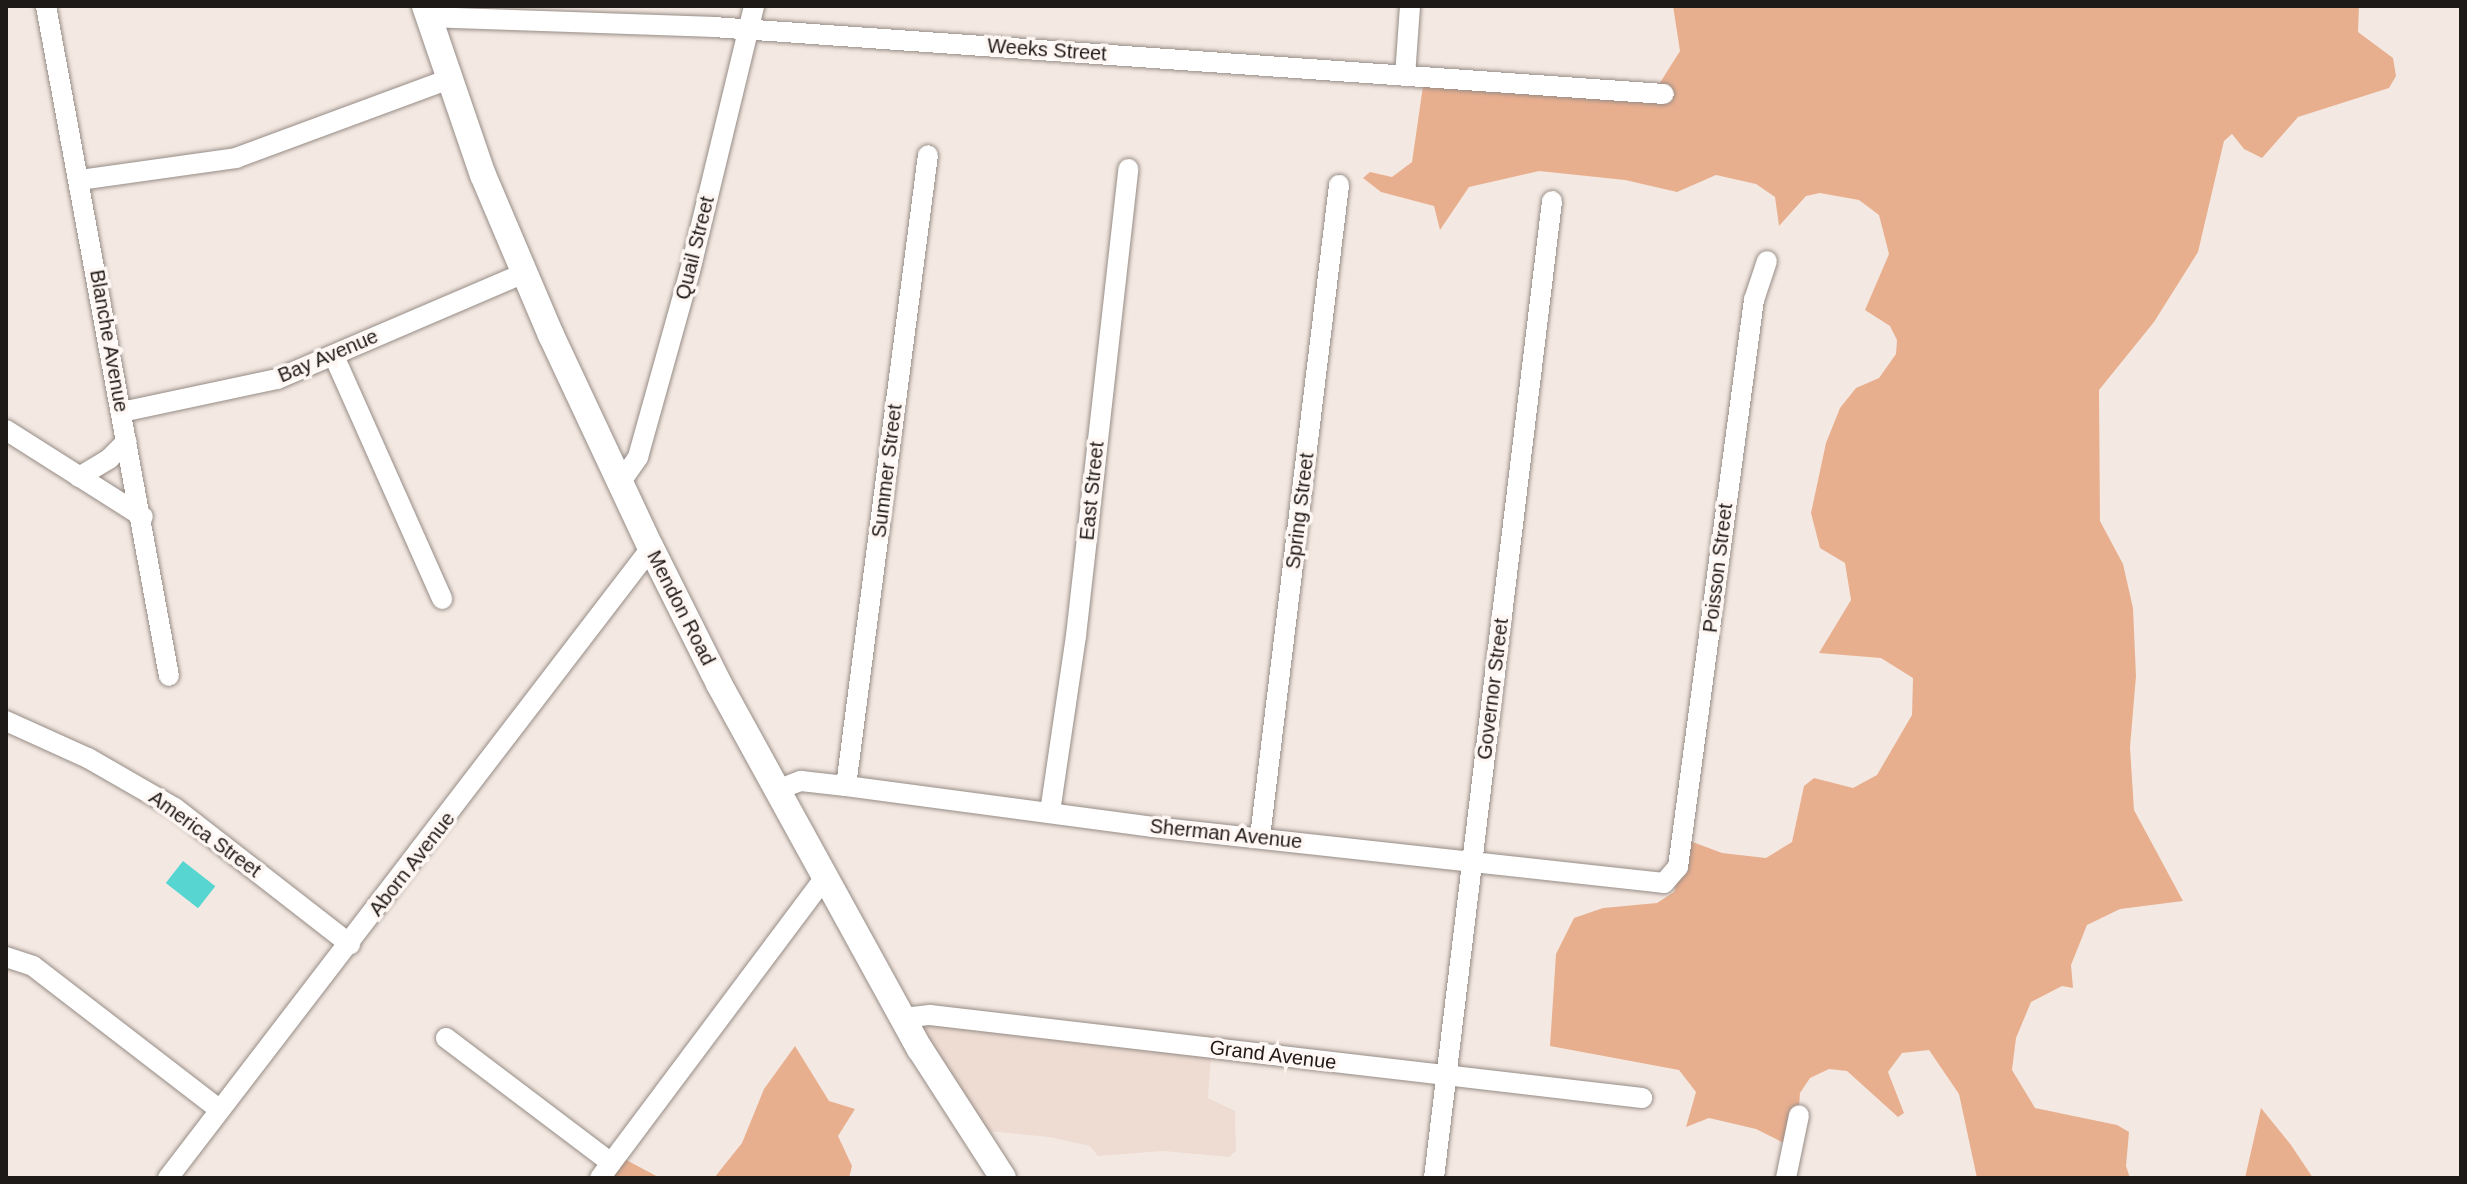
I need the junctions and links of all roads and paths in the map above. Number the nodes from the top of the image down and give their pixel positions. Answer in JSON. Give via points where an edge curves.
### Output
{"nodes":[{"id":1,"x":46,"y":6,"type":"edge"},
{"id":2,"x":754,"y":6,"type":"edge"},
{"id":3,"x":1410,"y":6,"type":"edge"},
{"id":4,"x":427,"y":12,"type":"edge"},
{"id":5,"x":750,"y":32,"type":"junction"},
{"id":6,"x":1405,"y":76,"type":"junction"},
{"id":7,"x":447,"y":80,"type":"junction"},
{"id":8,"x":1664,"y":94,"type":"dead end"},
{"id":9,"x":928,"y":155,"type":"dead end"},
{"id":10,"x":1128,"y":169,"type":"dead end"},
{"id":11,"x":80,"y":180,"type":"junction"},
{"id":12,"x":1339,"y":185,"type":"dead end"},
{"id":13,"x":1552,"y":201,"type":"dead end"},
{"id":14,"x":1767,"y":261,"type":"dead end"},
{"id":15,"x":524,"y":273,"type":"junction"},
{"id":16,"x":334,"y":356,"type":"junction"},
{"id":17,"x":122,"y":412,"type":"junction"},
{"id":18,"x":6,"y":430,"type":"edge"},
{"id":19,"x":127,"y":441,"type":"junction"},
{"id":20,"x":79,"y":477,"type":"junction"},
{"id":21,"x":620,"y":483,"type":"junction"},
{"id":22,"x":143,"y":517,"type":"junction"},
{"id":23,"x":651,"y":548,"type":"junction"},
{"id":24,"x":442,"y":599,"type":"dead end"},
{"id":25,"x":169,"y":676,"type":"dead end"},
{"id":26,"x":6,"y":721,"type":"edge"},
{"id":27,"x":846,"y":786,"type":"junction"},
{"id":28,"x":777,"y":790,"type":"junction"},
{"id":29,"x":1050,"y":812,"type":"junction"},
{"id":30,"x":1260,"y":837,"type":"junction"},
{"id":31,"x":1472,"y":863,"type":"junction"},
{"id":32,"x":1675,"y":876,"type":"joint"},
{"id":33,"x":825,"y":877,"type":"junction"},
{"id":34,"x":350,"y":944,"type":"junction"},
{"id":35,"x":6,"y":957,"type":"edge"},
{"id":36,"x":904,"y":1018,"type":"junction"},
{"id":37,"x":446,"y":1038,"type":"dead end"},
{"id":38,"x":1447,"y":1077,"type":"junction"},
{"id":39,"x":1642,"y":1098,"type":"dead end"},
{"id":40,"x":220,"y":1110,"type":"junction"},
{"id":41,"x":1799,"y":1115,"type":"dead end"},
{"id":42,"x":605,"y":1171,"type":"edge"},
{"id":43,"x":168,"y":1178,"type":"edge"},
{"id":44,"x":1003,"y":1178,"type":"edge"},
{"id":45,"x":1434,"y":1178,"type":"edge"},
{"id":46,"x":1786,"y":1178,"type":"edge"}],
"edges":[{"from":1,"to":11,"type":"street","name":"Blanche Avenue"},
{"from":2,"to":5,"type":"street","name":"Quail Street"},
{"from":3,"to":6,"type":"street"},
{"from":4,"to":5,"type":"street","name":"Weeks Street"},
{"from":4,"to":7,"type":"main road","name":"Mendon Road"},
{"from":5,"to":6,"type":"street","name":"Weeks Street"},
{"from":5,"to":21,"type":"street","name":"Quail Street","via":[[638,457]]},
{"from":6,"to":8,"type":"street","name":"Weeks Street"},
{"from":7,"to":11,"type":"street","via":[[236,158]]},
{"from":7,"to":15,"type":"main road","name":"Mendon Road"},
{"from":9,"to":27,"type":"street","name":"Summer Street"},
{"from":10,"to":29,"type":"street","name":"East Street","via":[[1076,636]]},
{"from":11,"to":17,"type":"street","name":"Blanche Avenue"},
{"from":12,"to":30,"type":"street","name":"Spring Street"},
{"from":13,"to":31,"type":"street","name":"Governor Street"},
{"from":14,"to":32,"type":"street","name":"Poisson Street","via":[[1754,300]]},
{"from":15,"to":16,"type":"street","name":"Bay Avenue"},
{"from":15,"to":21,"type":"main road","name":"Mendon Road"},
{"from":16,"to":17,"type":"street","name":"Bay Avenue","via":[[277,379]]},
{"from":16,"to":24,"type":"street"},
{"from":17,"to":19,"type":"street","name":"Blanche Avenue"},
{"from":18,"to":20,"type":"street"},
{"from":19,"to":20,"type":"street"},
{"from":19,"to":22,"type":"street","name":"Blanche Avenue"},
{"from":20,"to":22,"type":"street"},
{"from":21,"to":23,"type":"main road","name":"Mendon Road"},
{"from":22,"to":25,"type":"street","name":"Blanche Avenue"},
{"from":23,"to":28,"type":"main road","name":"Mendon Road"},
{"from":23,"to":34,"type":"street","name":"Aborn Avenue"},
{"from":26,"to":34,"type":"street","name":"America Street","via":[[88,758],[175,808]]},
{"from":27,"to":28,"type":"street","name":"Sherman Avenue","via":[[801,781]]},
{"from":27,"to":29,"type":"street","name":"Sherman Avenue"},
{"from":28,"to":33,"type":"main road","name":"Mendon Road"},
{"from":29,"to":30,"type":"street","name":"Sherman Avenue"},
{"from":30,"to":31,"type":"street","name":"Sherman Avenue"},
{"from":31,"to":32,"type":"street","name":"Sherman Avenue","via":[[1647,882],[1664,883]]},
{"from":31,"to":38,"type":"street","name":"Governor Street"},
{"from":33,"to":36,"type":"main road","name":"Mendon Road"},
{"from":33,"to":42,"type":"street"},
{"from":34,"to":40,"type":"street","name":"Aborn Avenue"},
{"from":35,"to":40,"type":"street","via":[[33,966]]},
{"from":36,"to":38,"type":"street","name":"Grand Avenue","via":[[930,1015]]},
{"from":36,"to":44,"type":"main road","name":"Mendon Road","via":[[958,1114]]},
{"from":37,"to":42,"type":"street"},
{"from":38,"to":39,"type":"street","name":"Grand Avenue"},
{"from":38,"to":45,"type":"street","name":"Governor Street"},
{"from":40,"to":43,"type":"street","name":"Aborn Avenue"},
{"from":41,"to":46,"type":"street"}]}
